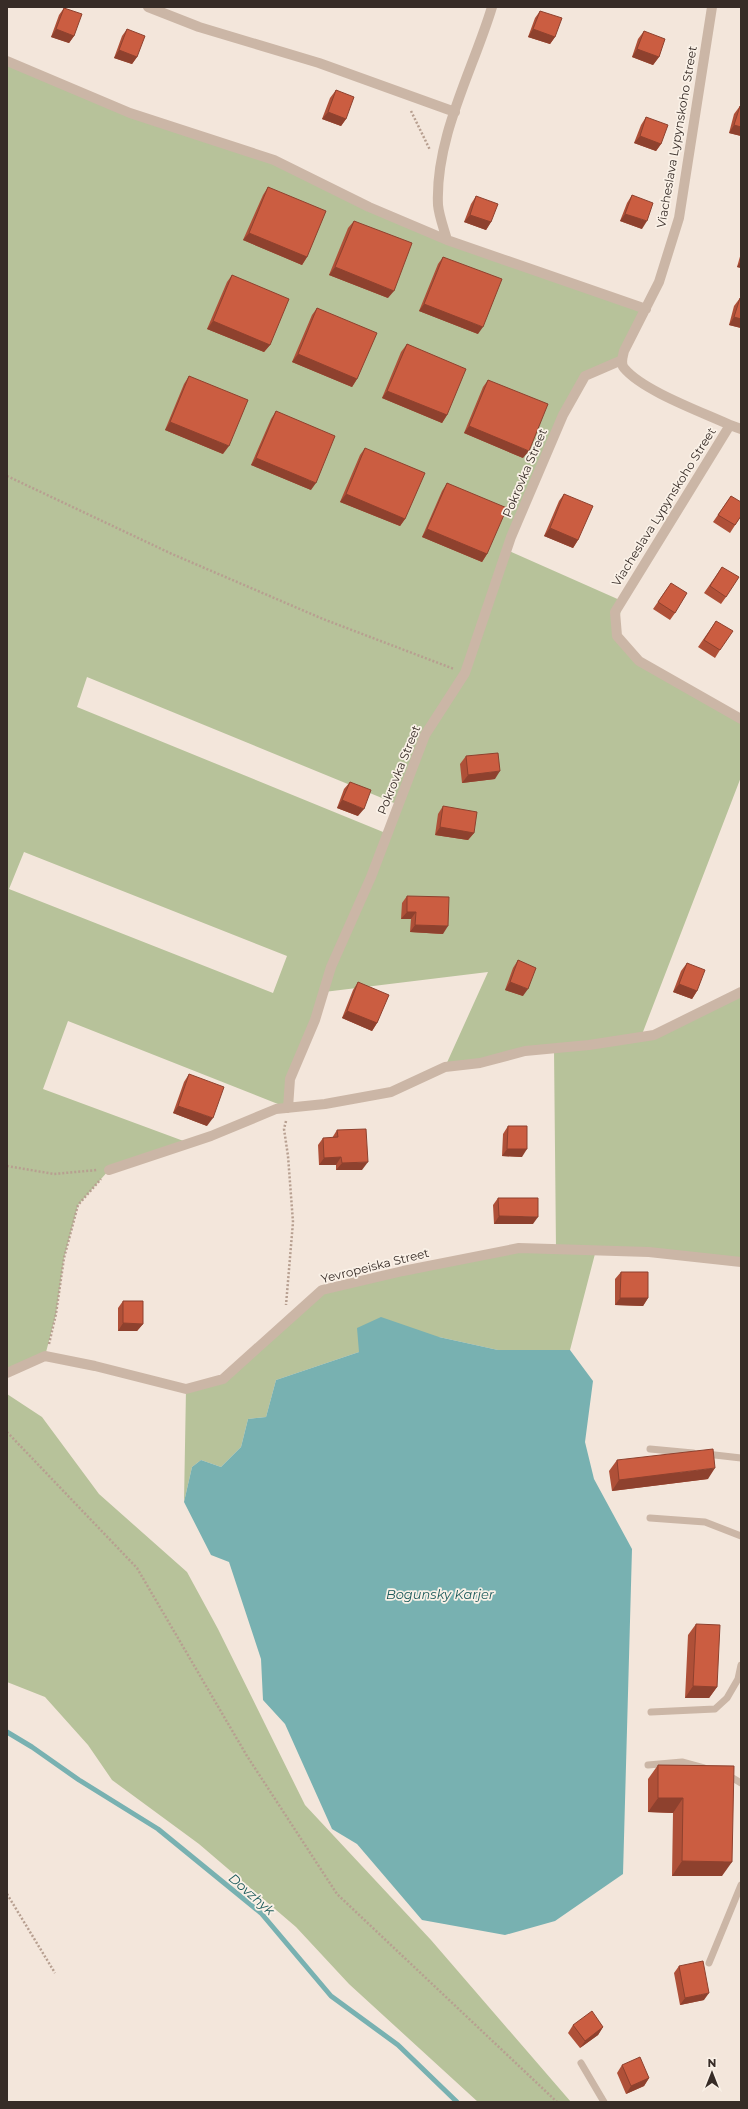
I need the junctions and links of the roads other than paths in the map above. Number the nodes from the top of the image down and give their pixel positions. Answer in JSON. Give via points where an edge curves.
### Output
{"nodes":[{"id":1,"x":148,"y":7,"type":"edge"},
{"id":2,"x":492,"y":7,"type":"edge"},
{"id":3,"x":712,"y":7,"type":"edge"},
{"id":4,"x":7,"y":61,"type":"edge"},
{"id":5,"x":455,"y":112,"type":"junction"},
{"id":6,"x":447,"y":240,"type":"junction"},
{"id":7,"x":646,"y":310,"type":"junction"},
{"id":8,"x":622,"y":360,"type":"junction"},
{"id":9,"x":730,"y":425,"type":"junction"},
{"id":10,"x":741,"y":429,"type":"edge"},
{"id":11,"x":741,"y":719,"type":"edge"},
{"id":12,"x":741,"y":992,"type":"edge"},
{"id":13,"x":288,"y":1108,"type":"junction"},
{"id":14,"x":109,"y":1170,"type":"road end"},
{"id":15,"x":741,"y":1262,"type":"edge"},
{"id":16,"x":7,"y":1374,"type":"edge"},
{"id":17,"x":650,"y":1449,"type":"dead end"},
{"id":18,"x":741,"y":1458,"type":"edge"},
{"id":19,"x":650,"y":1518,"type":"dead end"},
{"id":20,"x":741,"y":1536,"type":"edge"},
{"id":21,"x":741,"y":1665,"type":"edge"},
{"id":22,"x":651,"y":1712,"type":"dead end"},
{"id":23,"x":648,"y":1765,"type":"dead end"},
{"id":24,"x":712,"y":1770,"type":"edge"},
{"id":25,"x":720,"y":1771,"type":"edge"},
{"id":26,"x":741,"y":1783,"type":"edge"},
{"id":27,"x":741,"y":1885,"type":"edge"},
{"id":28,"x":709,"y":1963,"type":"dead end"},
{"id":29,"x":581,"y":2063,"type":"dead end"},
{"id":30,"x":604,"y":2102,"type":"edge"}],
"edges":[{"from":1,"to":5,"type":"street","via":[[199,27],[319,63]]},
{"from":2,"to":5,"type":"street"},
{"from":3,"to":7,"type":"street","name":"Viacheslava Lypynskoho Street","via":[[679,218],[659,282]]},
{"from":4,"to":6,"type":"street","via":[[130,113],[274,160],[369,207]]},
{"from":5,"to":6,"type":"street","via":[[440,163],[438,206]]},
{"from":6,"to":7,"type":"street"},
{"from":7,"to":8,"type":"street","name":"Viacheslava Lypynskoho Street","via":[[624,351]]},
{"from":8,"to":9,"type":"street","name":"Viacheslava Lypynskoho Street","via":[[624,368],[647,386]]},
{"from":8,"to":13,"type":"street","name":"Pokrovka Street","via":[[585,376],[563,415],[511,537],[465,673],[425,734],[371,877],[331,967],[315,1020],[290,1079]]},
{"from":9,"to":10,"type":"street"},
{"from":9,"to":11,"type":"street","name":"Viacheslava Lypynskoho Street","via":[[616,612],[617,636],[640,661]]},
{"from":12,"to":13,"type":"street","via":[[654,1035],[525,1051],[480,1063],[445,1067],[391,1092]]},
{"from":13,"to":14,"type":"street","via":[[276,1109],[211,1136]]},
{"from":15,"to":16,"type":"street","name":"Yevropeiska Street","via":[[649,1252],[518,1248],[322,1290],[223,1379],[186,1389],[46,1356]]},
{"from":17,"to":18,"type":"lane"},
{"from":19,"to":20,"type":"lane","via":[[704,1522]]},
{"from":21,"to":22,"type":"lane","via":[[738,1679],[728,1698],[715,1709]]},
{"from":23,"to":24,"type":"lane","via":[[682,1762]]},
{"from":25,"to":26,"type":"lane"},
{"from":27,"to":28,"type":"lane"},
{"from":29,"to":30,"type":"lane"}]}
